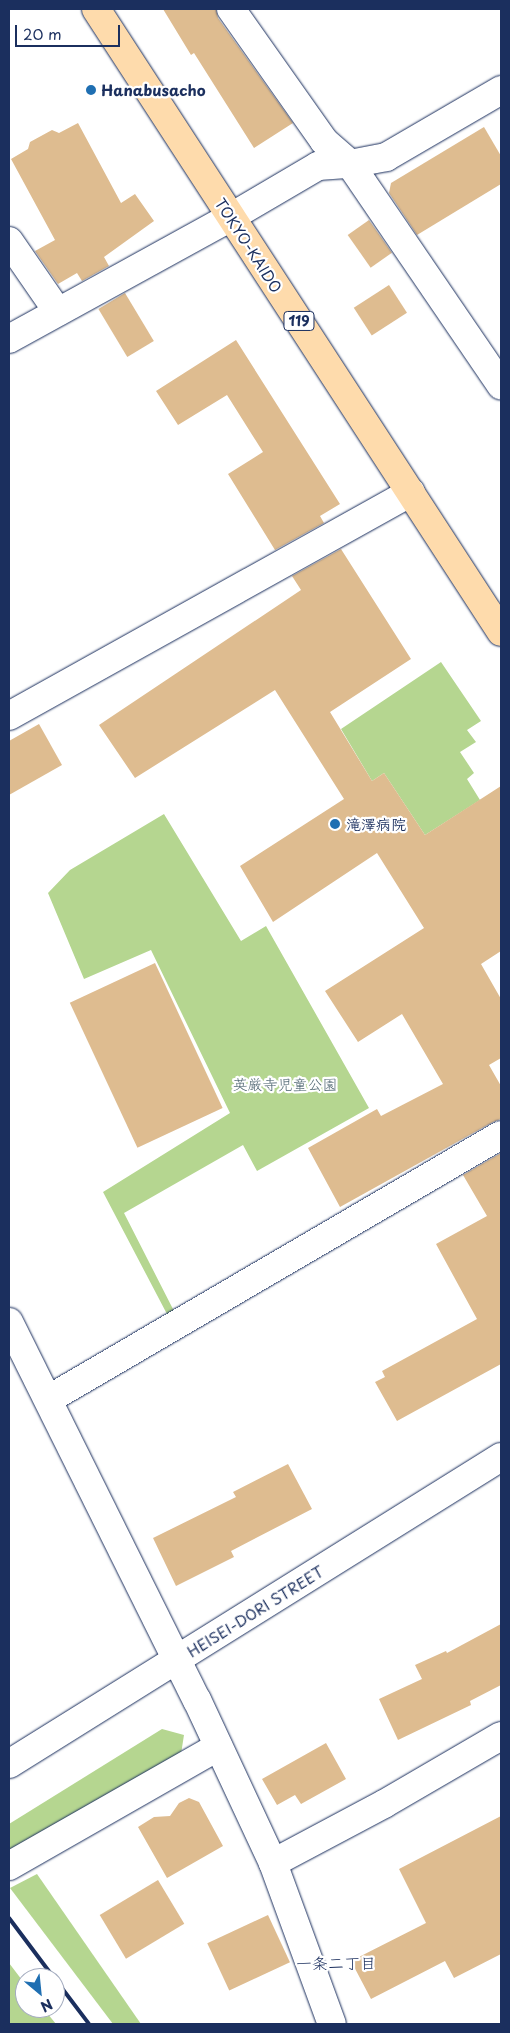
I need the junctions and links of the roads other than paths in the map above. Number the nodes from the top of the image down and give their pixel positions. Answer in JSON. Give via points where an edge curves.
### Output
{"nodes":[{"id":1,"x":96,"y":9,"type":"edge"},
{"id":2,"x":231,"y":9,"type":"edge"},
{"id":3,"x":501,"y":90,"type":"edge"},
{"id":4,"x":350,"y":164,"type":"junction"},
{"id":5,"x":230,"y":217,"type":"junction"},
{"id":6,"x":9,"y":241,"type":"edge"},
{"id":7,"x":58,"y":312,"type":"junction"},
{"id":8,"x":9,"y":340,"type":"edge"},
{"id":9,"x":501,"y":385,"type":"edge"},
{"id":10,"x":411,"y":492,"type":"junction"},
{"id":11,"x":501,"y":632,"type":"edge"},
{"id":12,"x":12,"y":709,"type":"edge"},
{"id":13,"x":501,"y":1135,"type":"edge"},
{"id":14,"x":9,"y":1322,"type":"edge"},
{"id":15,"x":49,"y":1399,"type":"junction"},
{"id":16,"x":501,"y":1458,"type":"edge"},
{"id":17,"x":176,"y":1660,"type":"junction"},
{"id":18,"x":501,"y":1736,"type":"edge"},
{"id":19,"x":218,"y":1747,"type":"junction"},
{"id":20,"x":9,"y":1764,"type":"edge"},
{"id":21,"x":273,"y":1863,"type":"junction"},
{"id":22,"x":9,"y":1866,"type":"edge"},
{"id":23,"x":332,"y":2024,"type":"edge"}],
"edges":[{"from":1,"to":5,"type":"highway","name":"TOKYO-KAIDO","number":"119"},
{"from":2,"to":4,"type":"street","via":[[324,141]]},
{"from":3,"to":4,"type":"street","via":[[386,157]]},
{"from":4,"to":5,"type":"street","via":[[318,166]]},
{"from":4,"to":9,"type":"street"},
{"from":5,"to":7,"type":"street"},
{"from":5,"to":10,"type":"highway","name":"TOKYO-KAIDO","number":"119"},
{"from":6,"to":7,"type":"street"},
{"from":7,"to":8,"type":"street"},
{"from":10,"to":11,"type":"highway","name":"TOKYO-KAIDO","number":"119"},
{"from":10,"to":12,"type":"street"},
{"from":13,"to":15,"type":"street"},
{"from":14,"to":15,"type":"street"},
{"from":15,"to":17,"type":"street"},
{"from":16,"to":17,"type":"street","name":"HEISEI-DORI STREET"},
{"from":17,"to":19,"type":"street"},
{"from":17,"to":20,"type":"street","name":"HEISEI-DORI STREET"},
{"from":18,"to":21,"type":"street"},
{"from":19,"to":21,"type":"street"},
{"from":19,"to":22,"type":"street"},
{"from":21,"to":23,"type":"street"}]}
